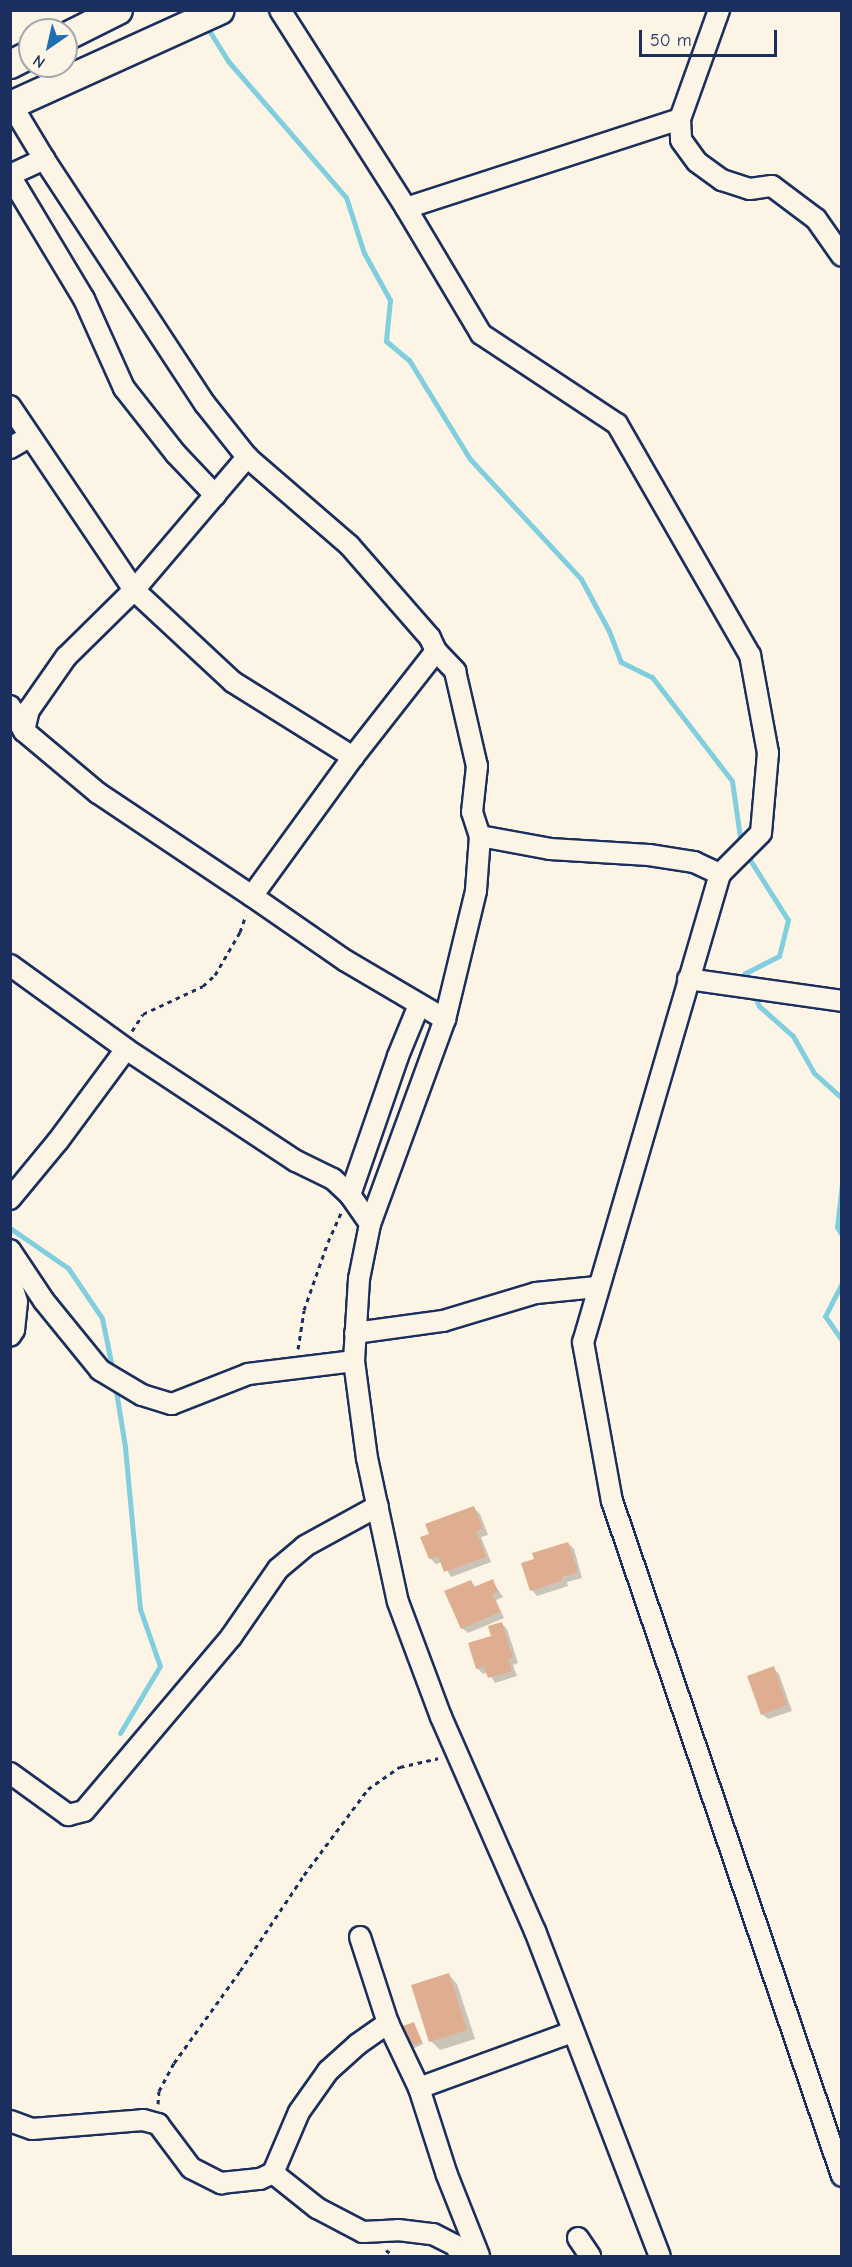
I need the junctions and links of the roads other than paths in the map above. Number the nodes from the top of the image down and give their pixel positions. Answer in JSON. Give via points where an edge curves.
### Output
{"nodes":[{"id":1,"x":118,"y":10,"type":"edge"},
{"id":2,"x":219,"y":10,"type":"edge"},
{"id":3,"x":280,"y":10,"type":"edge"},
{"id":4,"x":720,"y":10,"type":"edge"},
{"id":5,"x":78,"y":30,"type":"edge"},
{"id":6,"x":11,"y":104,"type":"edge"},
{"id":7,"x":680,"y":119,"type":"junction"},
{"id":8,"x":44,"y":159,"type":"junction"},
{"id":9,"x":10,"y":175,"type":"edge"},
{"id":10,"x":406,"y":208,"type":"junction"},
{"id":11,"x":842,"y":256,"type":"edge"},
{"id":12,"x":10,"y":406,"type":"edge"},
{"id":13,"x":29,"y":436,"type":"junction"},
{"id":14,"x":10,"y":448,"type":"edge"},
{"id":15,"x":247,"y":457,"type":"junction"},
{"id":16,"x":215,"y":495,"type":"junction"},
{"id":17,"x":134,"y":590,"type":"junction"},
{"id":18,"x":436,"y":651,"type":"junction"},
{"id":19,"x":10,"y":706,"type":"edge"},
{"id":20,"x":24,"y":731,"type":"junction"},
{"id":21,"x":353,"y":757,"type":"junction"},
{"id":22,"x":480,"y":836,"type":"junction"},
{"id":23,"x":720,"y":874,"type":"junction"},
{"id":24,"x":252,"y":896,"type":"junction"},
{"id":25,"x":10,"y":965,"type":"edge"},
{"id":26,"x":688,"y":979,"type":"junction"},
{"id":27,"x":842,"y":1001,"type":"edge"},
{"id":28,"x":419,"y":1005,"type":"junction"},
{"id":29,"x":445,"y":1019,"type":"junction"},
{"id":30,"x":126,"y":1048,"type":"junction"},
{"id":31,"x":350,"y":1195,"type":"junction"},
{"id":32,"x":10,"y":1199,"type":"edge"},
{"id":33,"x":370,"y":1224,"type":"junction"},
{"id":34,"x":10,"y":1250,"type":"edge"},
{"id":35,"x":10,"y":1279,"type":"edge"},
{"id":36,"x":597,"y":1287,"type":"junction"},
{"id":37,"x":355,"y":1333,"type":"junction"},
{"id":38,"x":10,"y":1336,"type":"edge"},
{"id":39,"x":354,"y":1361,"type":"junction"},
{"id":40,"x":378,"y":1506,"type":"junction"},
{"id":41,"x":10,"y":1773,"type":"edge"},
{"id":42,"x":360,"y":1937,"type":"dead end"},
{"id":43,"x":387,"y":2023,"type":"junction"},
{"id":44,"x":572,"y":2032,"type":"junction"},
{"id":45,"x":419,"y":2088,"type":"junction"},
{"id":46,"x":10,"y":2121,"type":"edge"},
{"id":47,"x":273,"y":2173,"type":"junction"},
{"id":48,"x":842,"y":2176,"type":"edge"},
{"id":49,"x":578,"y":2238,"type":"dead end"},
{"id":50,"x":461,"y":2256,"type":"edge"},
{"id":51,"x":479,"y":2256,"type":"edge"},
{"id":52,"x":590,"y":2256,"type":"edge"},
{"id":53,"x":660,"y":2256,"type":"edge"}],
"edges":[{"from":1,"to":5,"type":"main road"},
{"from":2,"to":6,"type":"main road"},
{"from":3,"to":10,"type":"street"},
{"from":4,"to":7,"type":"street"},
{"from":6,"to":8,"type":"street"},
{"from":7,"to":10,"type":"street"},
{"from":7,"to":11,"type":"street","via":[[681,140],[697,162],[722,180],[750,189],[772,186],[816,219]]},
{"from":8,"to":9,"type":"street"},
{"from":8,"to":15,"type":"street","via":[[205,404]]},
{"from":9,"to":16,"type":"street","via":[[84,299],[124,388],[176,454]]},
{"from":10,"to":23,"type":"street","via":[[481,334],[617,424],[750,655],[768,753],[760,833]]},
{"from":12,"to":13,"type":"street"},
{"from":13,"to":14,"type":"street"},
{"from":13,"to":17,"type":"street"},
{"from":15,"to":16,"type":"street"},
{"from":15,"to":18,"type":"street","via":[[349,545],[430,638]]},
{"from":16,"to":17,"type":"street"},
{"from":17,"to":20,"type":"street","via":[[66,657],[29,710]]},
{"from":17,"to":21,"type":"street","via":[[233,682]]},
{"from":18,"to":21,"type":"street"},
{"from":18,"to":22,"type":"street","via":[[455,671],[462,697],[477,766],[472,812]]},
{"from":19,"to":20,"type":"street"},
{"from":20,"to":24,"type":"street","via":[[98,792]]},
{"from":21,"to":24,"type":"street"},
{"from":22,"to":23,"type":"street","via":[[550,849],[694,862]]},
{"from":22,"to":29,"type":"street","via":[[476,891]]},
{"from":23,"to":26,"type":"street"},
{"from":24,"to":28,"type":"street","via":[[346,961]]},
{"from":25,"to":30,"type":"street"},
{"from":26,"to":27,"type":"street"},
{"from":26,"to":36,"type":"street"},
{"from":28,"to":29,"type":"street"},
{"from":28,"to":31,"type":"street"},
{"from":29,"to":33,"type":"street"},
{"from":30,"to":31,"type":"street","via":[[296,1161],[333,1179]]},
{"from":30,"to":32,"type":"street"},
{"from":31,"to":33,"type":"street"},
{"from":33,"to":37,"type":"street","via":[[359,1280]]},
{"from":34,"to":39,"type":"street","via":[[44,1301],[100,1370],[142,1395],[172,1404],[248,1374]]},
{"from":35,"to":38,"type":"street","via":[[17,1302]]},
{"from":36,"to":37,"type":"street","via":[[536,1293],[443,1321]]},
{"from":36,"to":48,"type":"street","via":[[583,1342],[612,1501]]},
{"from":37,"to":39,"type":"street"},
{"from":39,"to":40,"type":"street","via":[[367,1458]]},
{"from":40,"to":41,"type":"street","via":[[305,1546],[278,1569],[231,1637],[84,1811],[68,1815]]},
{"from":40,"to":44,"type":"street","via":[[398,1602],[457,1753],[535,1931]]},
{"from":42,"to":43,"type":"street"},
{"from":43,"to":45,"type":"street"},
{"from":43,"to":47,"type":"street","via":[[328,2071],[299,2112]]},
{"from":44,"to":45,"type":"street"},
{"from":44,"to":53,"type":"street"},
{"from":45,"to":51,"type":"street"},
{"from":46,"to":47,"type":"street","via":[[32,2128],[143,2120],[158,2124],[191,2168],[221,2183],[260,2179]]},
{"from":47,"to":50,"type":"street","via":[[317,2208],[363,2232],[433,2234],[455,2244]]},
{"from":49,"to":52,"type":"street"}]}
